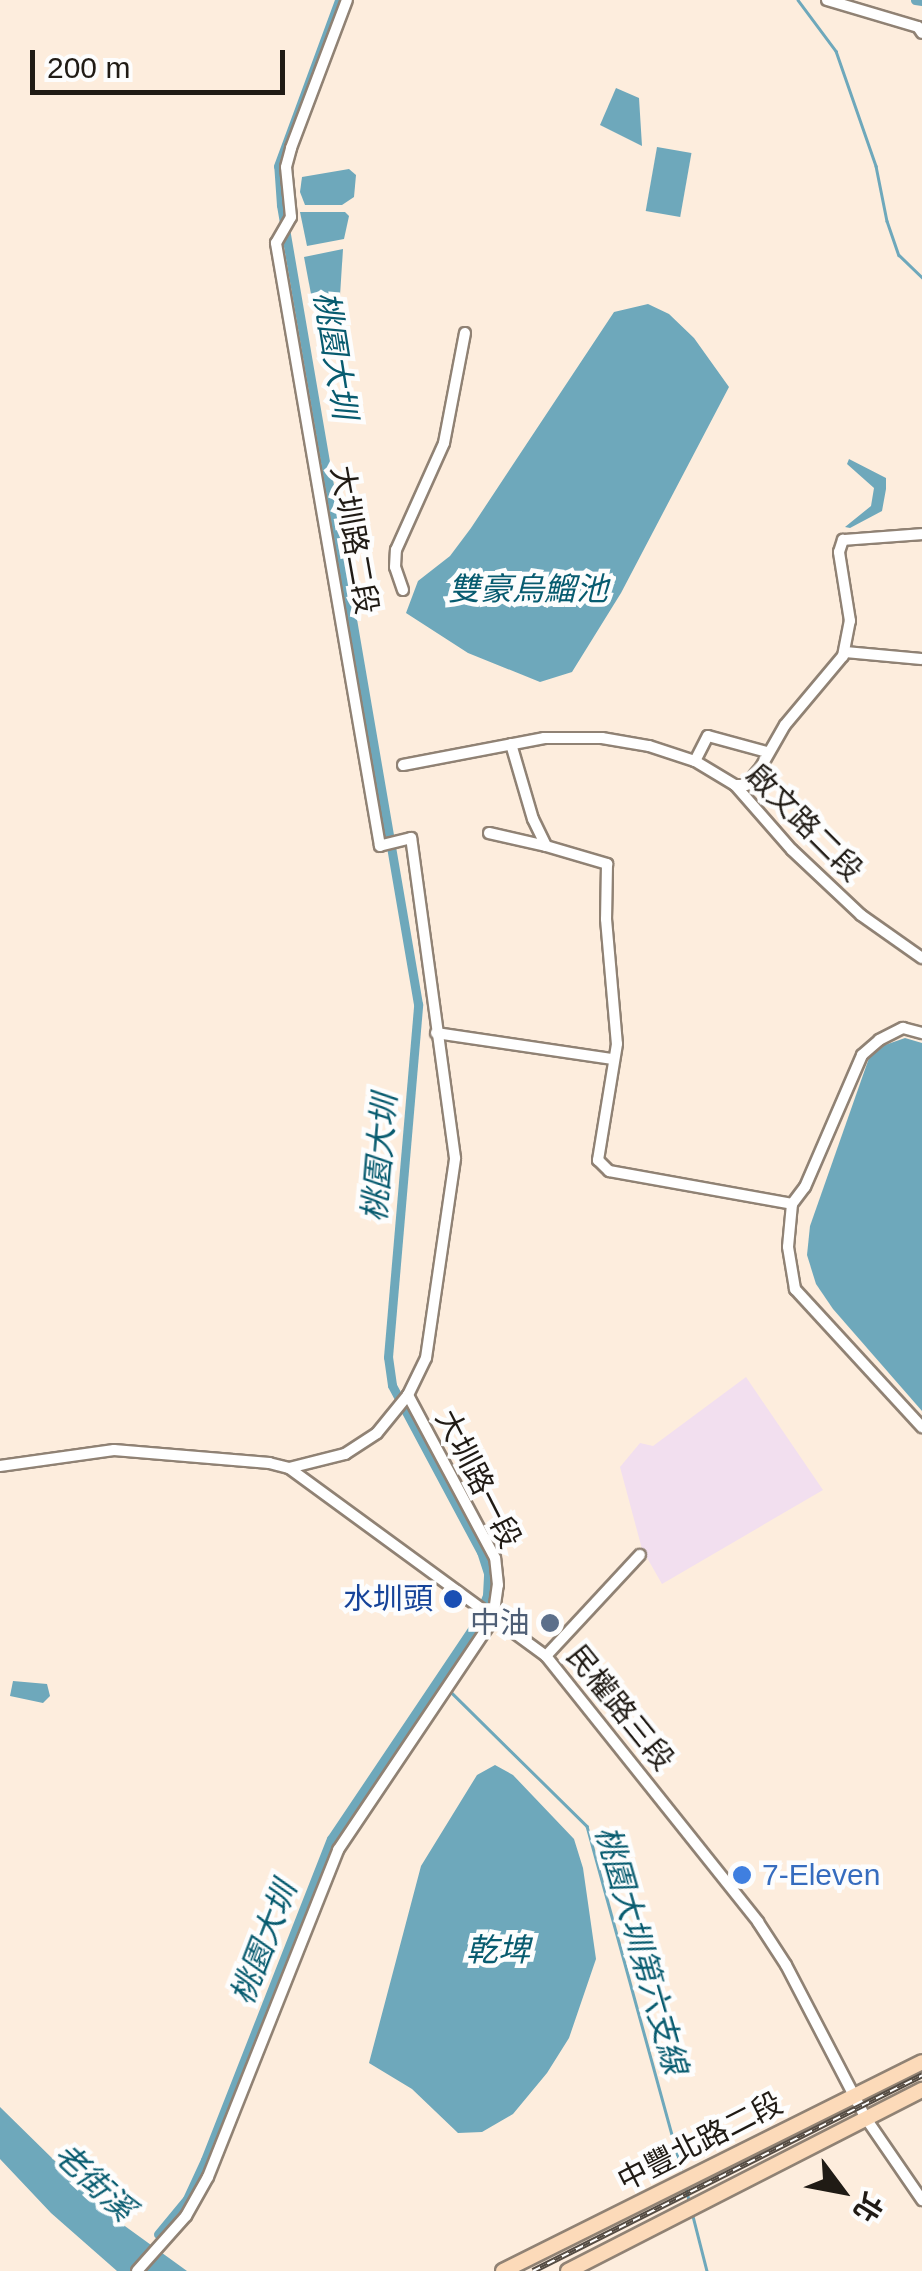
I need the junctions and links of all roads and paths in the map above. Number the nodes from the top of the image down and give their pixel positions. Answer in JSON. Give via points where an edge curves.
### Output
{"nodes":[{"id":1,"x":346,"y":0,"type":"edge"},
{"id":2,"x":826,"y":0,"type":"edge"},
{"id":3,"x":922,"y":33,"type":"edge"},
{"id":4,"x":465,"y":332,"type":"dead end"},
{"id":5,"x":922,"y":534,"type":"edge"},
{"id":6,"x":403,"y":590,"type":"dead end"},
{"id":7,"x":845,"y":652,"type":"junction"},
{"id":8,"x":922,"y":659,"type":"edge"},
{"id":9,"x":512,"y":744,"type":"junction"},
{"id":10,"x":767,"y":752,"type":"junction"},
{"id":11,"x":695,"y":761,"type":"junction"},
{"id":12,"x":403,"y":765,"type":"dead end"},
{"id":13,"x":735,"y":785,"type":"junction"},
{"id":14,"x":489,"y":834,"type":"dead end"},
{"id":15,"x":411,"y":838,"type":"joint"},
{"id":16,"x":546,"y":846,"type":"junction"},
{"id":17,"x":922,"y":958,"type":"edge"},
{"id":18,"x":436,"y":1033,"type":"junction"},
{"id":19,"x":922,"y":1033,"type":"edge"},
{"id":20,"x":613,"y":1059,"type":"junction"},
{"id":21,"x":792,"y":1204,"type":"junction"},
{"id":22,"x":404,"y":1400,"type":"junction"},
{"id":23,"x":922,"y":1427,"type":"edge"},
{"id":24,"x":0,"y":1466,"type":"edge"},
{"id":25,"x":289,"y":1468,"type":"junction"},
{"id":26,"x":640,"y":1555,"type":"dead end"},
{"id":27,"x":493,"y":1619,"type":"junction"},
{"id":28,"x":546,"y":1656,"type":"junction"},
{"id":29,"x":922,"y":2062,"type":"edge"},
{"id":30,"x":922,"y":2090,"type":"edge"},
{"id":31,"x":855,"y":2094,"type":"junction"},
{"id":32,"x":865,"y":2117,"type":"junction"},
{"id":33,"x":922,"y":2200,"type":"edge"},
{"id":34,"x":137,"y":2271,"type":"edge"},
{"id":35,"x":503,"y":2271,"type":"edge"},
{"id":36,"x":568,"y":2271,"type":"edge"}],
"edges":[{"from":1,"to":15,"type":"street","name":"大圳路二段","via":[[286,167],[292,217],[276,243],[380,846]]},
{"from":2,"to":3,"type":"street"},
{"from":4,"to":6,"type":"street","via":[[444,443],[396,550]]},
{"from":5,"to":7,"type":"street","via":[[843,540],[839,552],[850,622]]},
{"from":7,"to":8,"type":"street"},
{"from":7,"to":10,"type":"street"},
{"from":9,"to":11,"type":"street","name":"啟文路二段","via":[[602,738]]},
{"from":9,"to":12,"type":"street","name":"啟文路二段"},
{"from":9,"to":16,"type":"street"},
{"from":10,"to":11,"type":"street","via":[[708,736]]},
{"from":10,"to":13,"type":"street","via":[[746,784]]},
{"from":11,"to":13,"type":"street","name":"啟文路二段"},
{"from":13,"to":17,"type":"street","name":"啟文路二段","via":[[861,914]]},
{"from":14,"to":16,"type":"street"},
{"from":15,"to":18,"type":"street","name":"大圳路一段"},
{"from":16,"to":20,"type":"street","via":[[607,864]]},
{"from":18,"to":20,"type":"street"},
{"from":18,"to":22,"type":"street","name":"大圳路一段","via":[[455,1158],[426,1358]]},
{"from":19,"to":21,"type":"street","via":[[904,1028],[862,1056]]},
{"from":20,"to":21,"type":"street","via":[[598,1160],[609,1171]]},
{"from":21,"to":23,"type":"street","via":[[788,1247],[795,1288]]},
{"from":22,"to":25,"type":"street","via":[[377,1433],[345,1454]]},
{"from":22,"to":27,"type":"street","name":"大圳路一段","via":[[495,1558]]},
{"from":24,"to":25,"type":"street","name":"民權路三段","via":[[114,1450]]},
{"from":25,"to":27,"type":"street","name":"民權路三段"},
{"from":26,"to":28,"type":"street"},
{"from":27,"to":28,"type":"street","name":"民權路三段"},
{"from":27,"to":34,"type":"street","via":[[338,1850],[208,2177],[186,2216]]},
{"from":28,"to":31,"type":"street","name":"民權路三段","via":[[758,1922]]},
{"from":29,"to":31,"type":"main road","name":"中豐北路二段"},
{"from":30,"to":32,"type":"main road","name":"中豐北路二段"},
{"from":31,"to":32,"type":"street","name":"民權路三段"},
{"from":31,"to":35,"type":"main road","name":"中豐北路二段"},
{"from":32,"to":33,"type":"street","name":"民權路三段"},
{"from":32,"to":36,"type":"main road","name":"中豐北路二段"}]}
